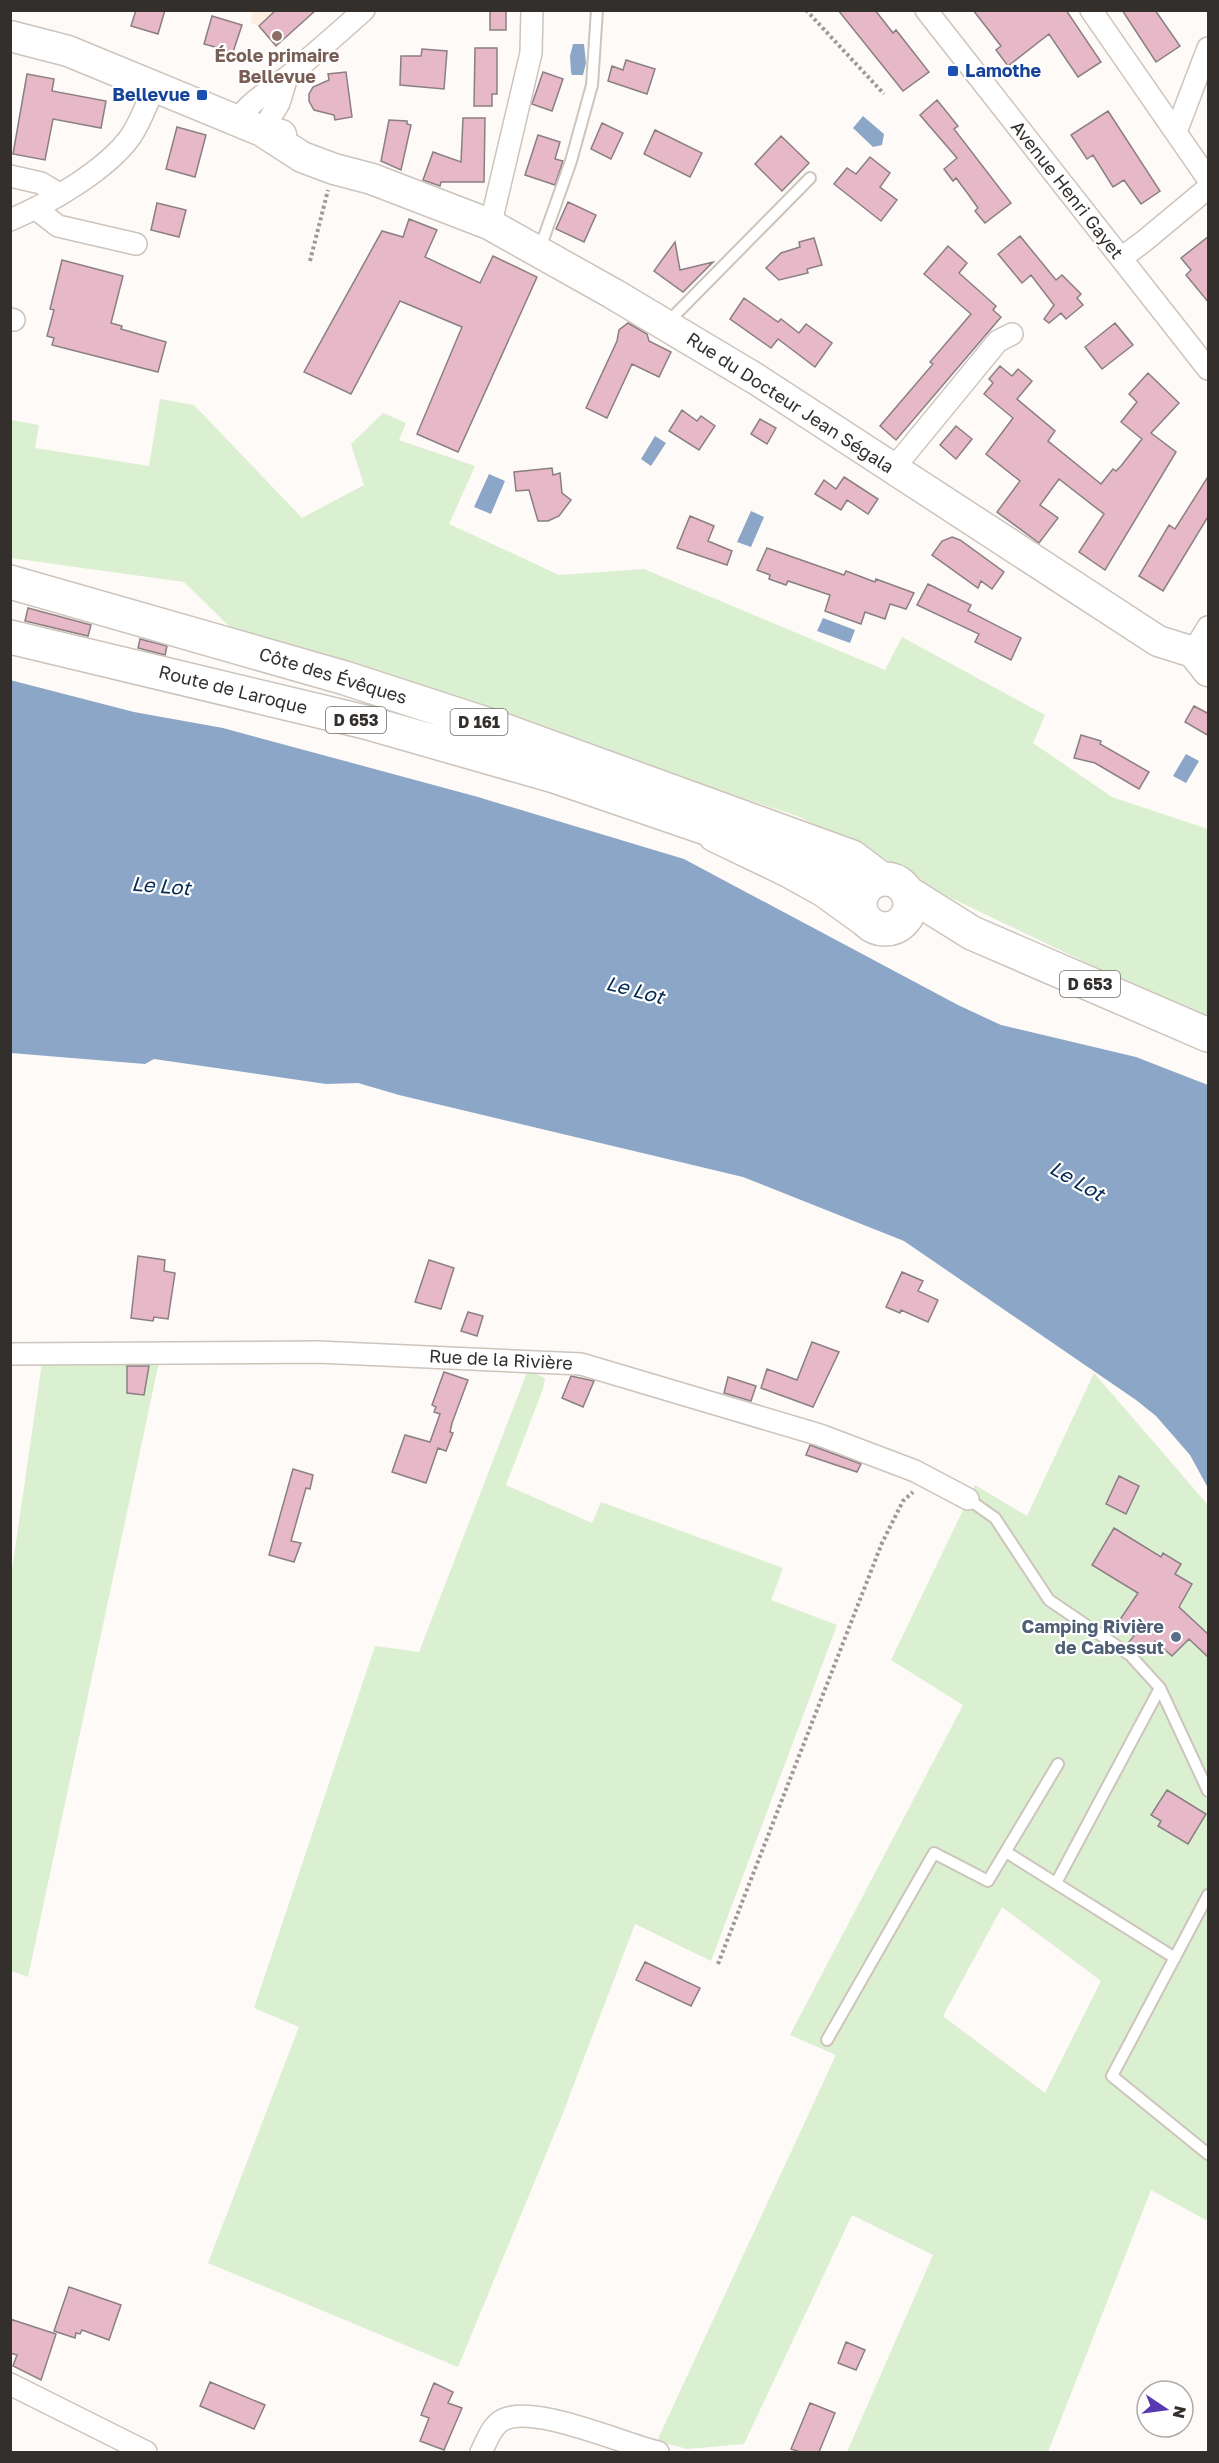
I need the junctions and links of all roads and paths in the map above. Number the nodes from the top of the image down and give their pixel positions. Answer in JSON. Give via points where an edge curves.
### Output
{"nodes":[{"id":1,"x":364,"y":10,"type":"edge"},
{"id":2,"x":532,"y":10,"type":"edge"},
{"id":3,"x":597,"y":10,"type":"edge"},
{"id":4,"x":807,"y":10,"type":"edge"},
{"id":5,"x":926,"y":10,"type":"edge"},
{"id":6,"x":1091,"y":10,"type":"edge"},
{"id":7,"x":10,"y":36,"type":"edge"},
{"id":8,"x":1209,"y":48,"type":"edge"},
{"id":9,"x":155,"y":86,"type":"junction"},
{"id":10,"x":884,"y":94,"type":"dead end"},
{"id":11,"x":250,"y":126,"type":"junction"},
{"id":12,"x":1176,"y":132,"type":"junction"},
{"id":13,"x":334,"y":169,"type":"junction"},
{"id":14,"x":10,"y":176,"type":"edge"},
{"id":15,"x":810,"y":178,"type":"dead end"},
{"id":16,"x":372,"y":179,"type":"junction"},
{"id":17,"x":1209,"y":179,"type":"edge"},
{"id":18,"x":1209,"y":188,"type":"edge"},
{"id":19,"x":59,"y":194,"type":"junction"},
{"id":20,"x":36,"y":209,"type":"junction"},
{"id":21,"x":10,"y":220,"type":"edge"},
{"id":22,"x":489,"y":224,"type":"junction"},
{"id":23,"x":136,"y":244,"type":"dead end"},
{"id":24,"x":539,"y":252,"type":"junction"},
{"id":25,"x":1120,"y":258,"type":"junction"},
{"id":26,"x":310,"y":261,"type":"dead end"},
{"id":27,"x":666,"y":325,"type":"junction"},
{"id":28,"x":1012,"y":334,"type":"dead end"},
{"id":29,"x":1209,"y":369,"type":"edge"},
{"id":30,"x":893,"y":469,"type":"junction"},
{"id":31,"x":10,"y":582,"type":"edge"},
{"id":32,"x":10,"y":637,"type":"edge"},
{"id":33,"x":1203,"y":650,"type":"edge"},
{"id":34,"x":885,"y":901,"type":"junction"},
{"id":35,"x":1209,"y":1035,"type":"edge"},
{"id":36,"x":10,"y":1354,"type":"edge"},
{"id":37,"x":927,"y":1477,"type":"junction"},
{"id":38,"x":968,"y":1499,"type":"joint"},
{"id":39,"x":1160,"y":1688,"type":"junction"},
{"id":40,"x":1059,"y":1764,"type":"dead end"},
{"id":41,"x":1209,"y":1791,"type":"edge"},
{"id":42,"x":1006,"y":1852,"type":"junction"},
{"id":43,"x":1056,"y":1883,"type":"junction"},
{"id":44,"x":1209,"y":1895,"type":"edge"},
{"id":45,"x":1175,"y":1958,"type":"junction"},
{"id":46,"x":718,"y":1964,"type":"dead end"},
{"id":47,"x":827,"y":2040,"type":"dead end"},
{"id":48,"x":1209,"y":2154,"type":"edge"},
{"id":49,"x":10,"y":2384,"type":"edge"},
{"id":50,"x":146,"y":2452,"type":"edge"},
{"id":51,"x":481,"y":2452,"type":"edge"},
{"id":52,"x":658,"y":2452,"type":"edge"}],
"edges":[{"from":1,"to":11,"type":"street","via":[[287,77],[279,104]]},
{"from":2,"to":22,"type":"street","via":[[531,53]]},
{"from":3,"to":24,"type":"lane","via":[[592,86]]},
{"from":4,"to":10,"type":"path"},
{"from":5,"to":25,"type":"street","name":"Avenue Henri Gayet"},
{"from":6,"to":12,"type":"street"},
{"from":7,"to":9,"type":"street","name":"Rue du Docteur Jean Ségala","via":[[68,51]]},
{"from":8,"to":12,"type":"street"},
{"from":9,"to":11,"type":"street","name":"Rue du Docteur Jean Ségala"},
{"from":9,"to":19,"type":"street","via":[[130,137],[96,171]]},
{"from":11,"to":13,"type":"street","name":"Rue du Docteur Jean Ségala","via":[[302,157]]},
{"from":11,"to":16,"type":"street","name":"Rue du Docteur Jean Ségala","via":[[309,142]]},
{"from":12,"to":17,"type":"street"},
{"from":13,"to":16,"type":"street","name":"Rue du Docteur Jean Ségala"},
{"from":13,"to":26,"type":"path"},
{"from":14,"to":19,"type":"street","via":[[41,183]]},
{"from":15,"to":27,"type":"lane"},
{"from":16,"to":22,"type":"street","name":"Rue du Docteur Jean Ségala"},
{"from":18,"to":25,"type":"street"},
{"from":19,"to":20,"type":"street"},
{"from":20,"to":21,"type":"street"},
{"from":20,"to":23,"type":"street","via":[[58,226]]},
{"from":22,"to":24,"type":"street","name":"Rue du Docteur Jean Ségala"},
{"from":24,"to":27,"type":"street","name":"Rue du Docteur Jean Ségala"},
{"from":25,"to":29,"type":"street","name":"Avenue Henri Gayet"},
{"from":27,"to":30,"type":"street","name":"Rue du Docteur Jean Ségala"},
{"from":28,"to":30,"type":"street","via":[[998,341]]},
{"from":30,"to":33,"type":"street","name":"Rue du Docteur Jean Ségala","via":[[1158,641]]},
{"from":31,"to":34,"type":"main road","name":"Côte des Évêques","number":"D 161","via":[[334,675],[489,725],[852,857]]},
{"from":32,"to":34,"type":"main road","name":"Route de Laroque","number":"D 653","via":[[365,722],[554,776],[784,853]]},
{"from":34,"to":35,"type":"main road","number":"D 653","via":[[930,923],[972,933]]},
{"from":36,"to":37,"type":"street","name":"Rue de la Rivière","via":[[318,1352],[581,1364],[818,1435]]},
{"from":37,"to":38,"type":"street","name":"Rue de la Rivière"},
{"from":37,"to":46,"type":"path","via":[[903,1501],[882,1543]]},
{"from":38,"to":39,"type":"lane","via":[[995,1518],[1049,1600],[1130,1655]]},
{"from":39,"to":41,"type":"lane"},
{"from":39,"to":43,"type":"lane"},
{"from":40,"to":42,"type":"lane"},
{"from":42,"to":43,"type":"lane"},
{"from":42,"to":47,"type":"lane","via":[[988,1881],[934,1853]]},
{"from":43,"to":45,"type":"lane"},
{"from":44,"to":45,"type":"lane"},
{"from":45,"to":48,"type":"lane","via":[[1113,2076]]},
{"from":49,"to":50,"type":"street"},
{"from":51,"to":52,"type":"street","via":[[498,2422],[526,2415]]}]}
